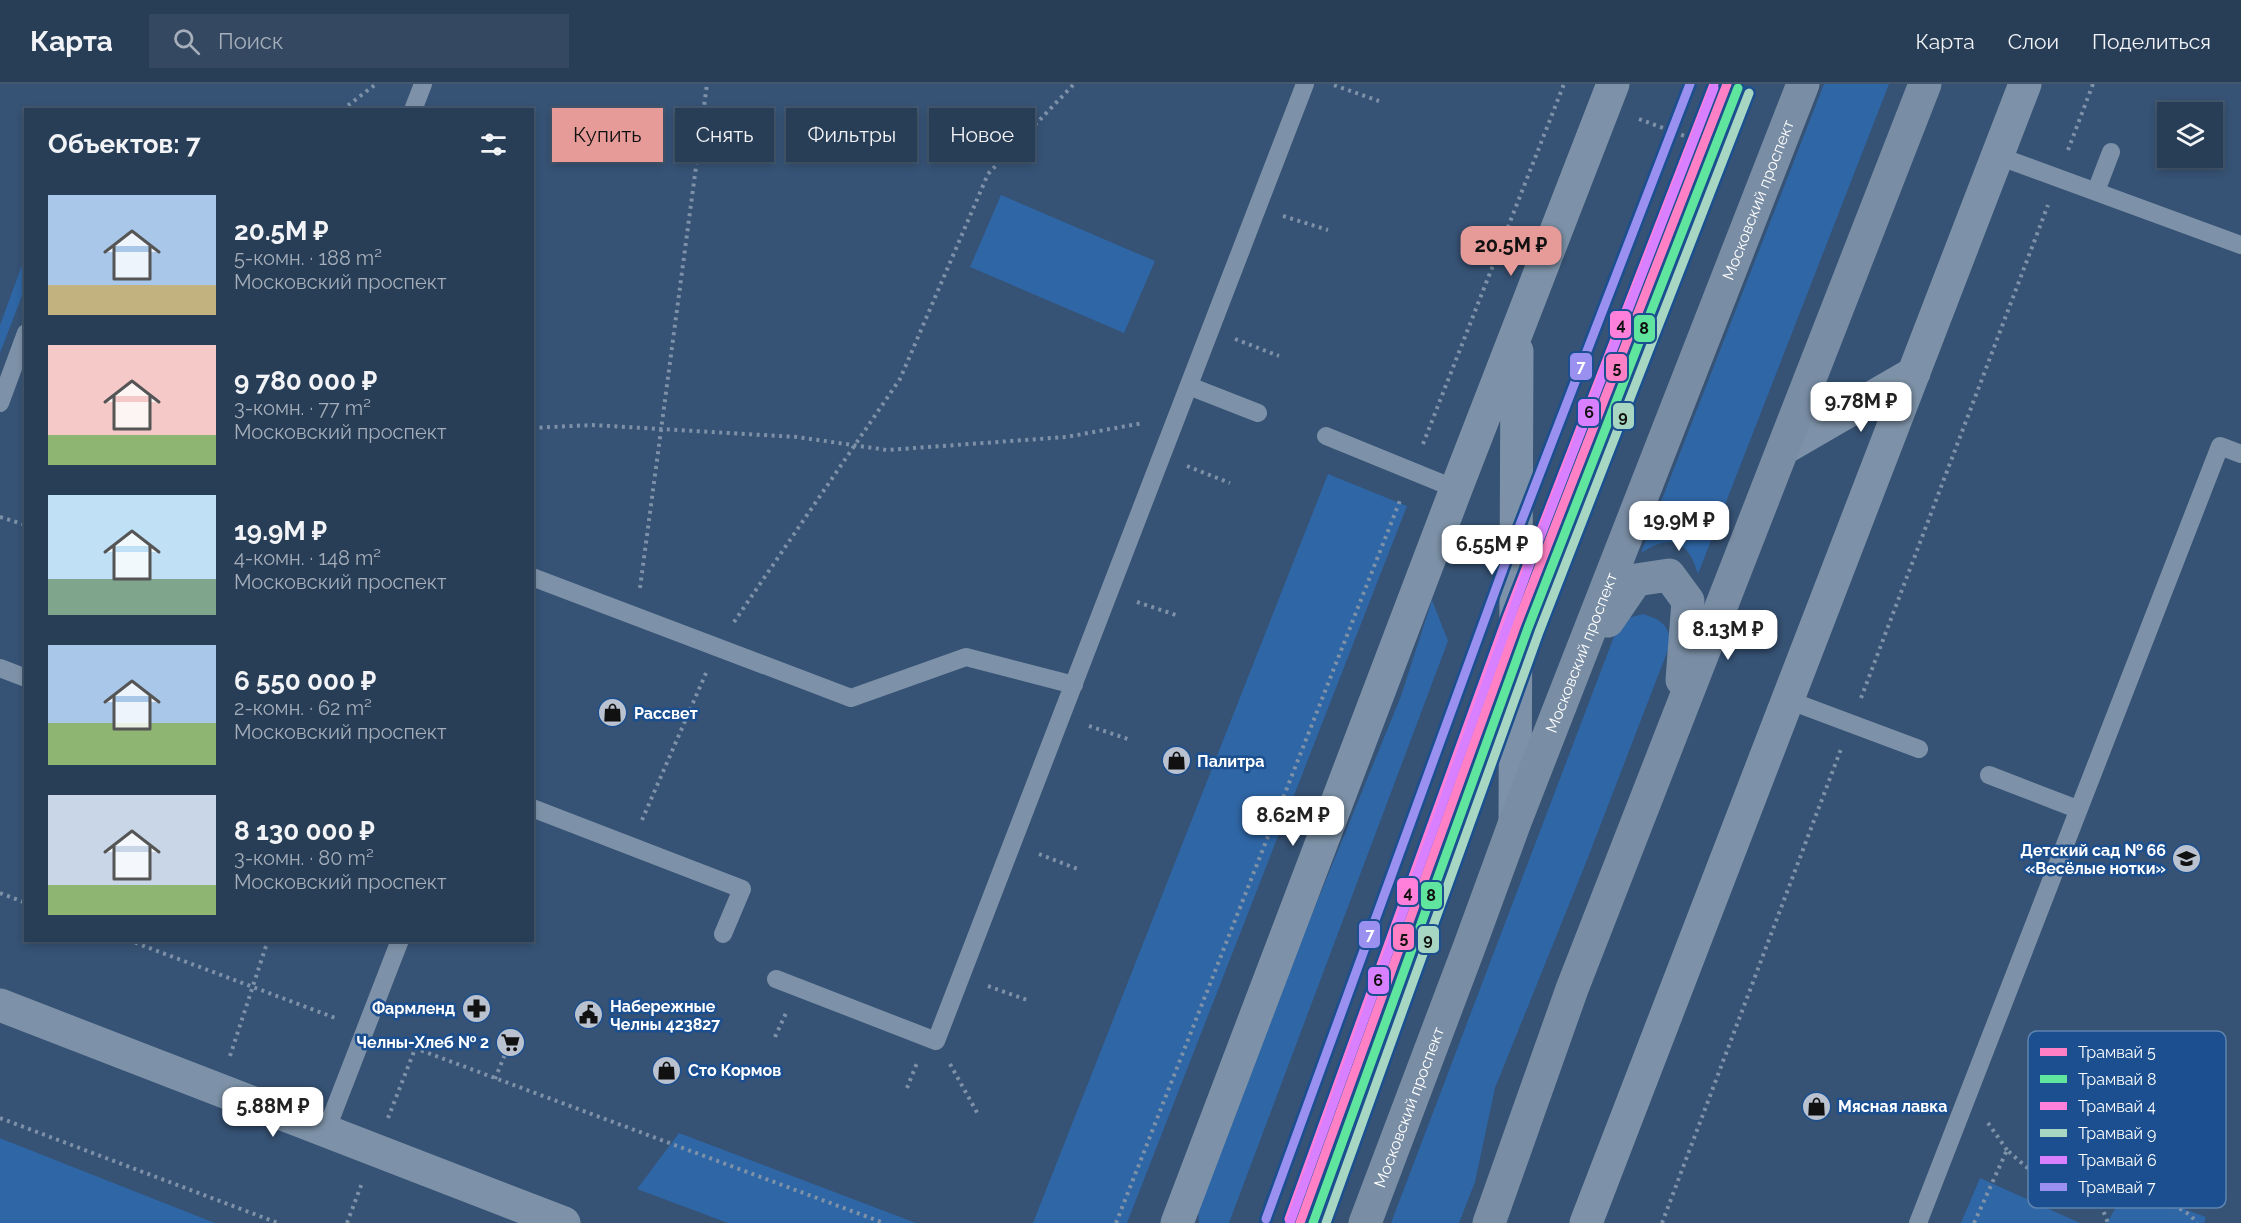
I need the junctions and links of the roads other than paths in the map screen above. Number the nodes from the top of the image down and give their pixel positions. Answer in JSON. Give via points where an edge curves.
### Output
{"nodes":[{"id":1,"x":423,"y":84,"type":"edge"},
{"id":2,"x":1305,"y":84,"type":"edge"},
{"id":3,"x":1613,"y":84,"type":"edge"},
{"id":4,"x":1803,"y":84,"type":"edge"},
{"id":5,"x":1925,"y":84,"type":"edge"},
{"id":6,"x":2025,"y":84,"type":"edge"},
{"id":7,"x":414,"y":108,"type":"edge"},
{"id":8,"x":2111,"y":153,"type":"dead end"},
{"id":9,"x":1998,"y":156,"type":"junction"},
{"id":10,"x":2096,"y":191,"type":"junction"},
{"id":11,"x":2241,"y":245,"type":"edge"},
{"id":12,"x":1517,"y":331,"type":"junction"},
{"id":13,"x":24,"y":338,"type":"edge"},
{"id":14,"x":1914,"y":373,"type":"junction"},
{"id":15,"x":1189,"y":386,"type":"junction"},
{"id":16,"x":0,"y":403,"type":"edge"},
{"id":17,"x":1258,"y":412,"type":"dead end"},
{"id":18,"x":1326,"y":436,"type":"dead end"},
{"id":19,"x":1783,"y":449,"type":"junction"},
{"id":20,"x":2241,"y":454,"type":"edge"},
{"id":21,"x":1456,"y":489,"type":"junction"},
{"id":22,"x":534,"y":578,"type":"edge"},
{"id":23,"x":0,"y":668,"type":"edge"},
{"id":24,"x":1574,"y":670,"type":"junction"},
{"id":25,"x":24,"y":677,"type":"edge"},
{"id":26,"x":1074,"y":685,"type":"junction"},
{"id":27,"x":1788,"y":700,"type":"junction"},
{"id":28,"x":1679,"y":714,"type":"junction"},
{"id":29,"x":1919,"y":749,"type":"dead end"},
{"id":30,"x":1989,"y":775,"type":"dead end"},
{"id":31,"x":534,"y":809,"type":"edge"},
{"id":32,"x":2078,"y":809,"type":"junction"},
{"id":33,"x":1515,"y":822,"type":"junction"},
{"id":34,"x":723,"y":934,"type":"dead end"},
{"id":35,"x":399,"y":942,"type":"edge"},
{"id":36,"x":776,"y":979,"type":"dead end"},
{"id":37,"x":0,"y":1005,"type":"edge"},
{"id":38,"x":326,"y":1131,"type":"junction"},
{"id":39,"x":564,"y":1223,"type":"edge"},
{"id":40,"x":1177,"y":1223,"type":"edge"},
{"id":41,"x":1365,"y":1223,"type":"edge"},
{"id":42,"x":1489,"y":1223,"type":"edge"},
{"id":43,"x":1586,"y":1223,"type":"edge"},
{"id":44,"x":1918,"y":1223,"type":"edge"}],
"edges":[{"from":1,"to":7,"type":"lane"},
{"from":2,"to":15,"type":"lane"},
{"from":3,"to":12,"type":"street"},
{"from":4,"to":24,"type":"main road","name":"Московский проспект"},
{"from":5,"to":19,"type":"main road"},
{"from":6,"to":9,"type":"street"},
{"from":8,"to":10,"type":"lane"},
{"from":9,"to":10,"type":"lane"},
{"from":9,"to":14,"type":"street"},
{"from":10,"to":11,"type":"lane"},
{"from":12,"to":21,"type":"street"},
{"from":12,"to":33,"type":"street"},
{"from":13,"to":16,"type":"lane"},
{"from":14,"to":19,"type":"street"},
{"from":14,"to":27,"type":"street"},
{"from":15,"to":17,"type":"lane"},
{"from":15,"to":26,"type":"lane"},
{"from":18,"to":21,"type":"lane"},
{"from":19,"to":28,"type":"main road"},
{"from":20,"to":32,"type":"lane","via":[[2220,446]]},
{"from":21,"to":40,"type":"street"},
{"from":22,"to":26,"type":"lane","via":[[851,698],[966,657]]},
{"from":23,"to":25,"type":"lane"},
{"from":24,"to":28,"type":"main road","via":[[1636,580],[1669,575],[1688,602]]},
{"from":24,"to":33,"type":"main road","name":"Московский проспект"},
{"from":26,"to":36,"type":"lane","via":[[936,1041]]},
{"from":27,"to":29,"type":"lane"},
{"from":27,"to":43,"type":"street"},
{"from":28,"to":42,"type":"main road","via":[[1572,989]]},
{"from":30,"to":32,"type":"lane"},
{"from":31,"to":34,"type":"lane","via":[[742,889]]},
{"from":32,"to":44,"type":"lane"},
{"from":33,"to":41,"type":"main road","name":"Московский проспект"},
{"from":35,"to":38,"type":"lane"},
{"from":37,"to":38,"type":"street"},
{"from":38,"to":39,"type":"street"}]}
